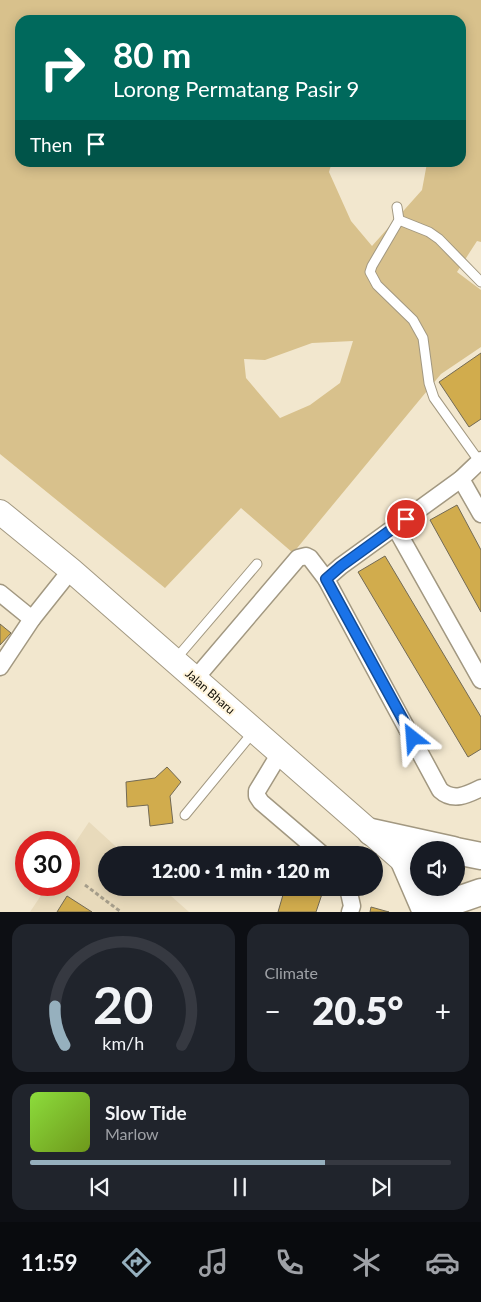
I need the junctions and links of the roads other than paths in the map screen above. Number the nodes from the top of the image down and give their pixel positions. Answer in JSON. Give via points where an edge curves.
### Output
{"nodes":[{"id":1,"x":397,"y":207,"type":"dead end"},
{"id":2,"x":398,"y":220,"type":"junction"},
{"id":3,"x":480,"y":282,"type":"edge"},
{"id":4,"x":480,"y":461,"type":"edge"},
{"id":5,"x":460,"y":478,"type":"junction"},
{"id":6,"x":0,"y":512,"type":"edge"},
{"id":7,"x":481,"y":514,"type":"edge"},
{"id":8,"x":395,"y":527,"type":"junction"},
{"id":9,"x":257,"y":564,"type":"dead end"},
{"id":10,"x":71,"y":570,"type":"junction"},
{"id":11,"x":326,"y":579,"type":"junction"},
{"id":12,"x":0,"y":592,"type":"edge"},
{"id":13,"x":32,"y":619,"type":"junction"},
{"id":14,"x":174,"y":661,"type":"junction"},
{"id":15,"x":0,"y":667,"type":"edge"},
{"id":16,"x":195,"y":679,"type":"junction"},
{"id":17,"x":481,"y":680,"type":"edge"},
{"id":18,"x":254,"y":731,"type":"junction"},
{"id":19,"x":280,"y":753,"type":"junction"},
{"id":20,"x":481,"y":788,"type":"edge"},
{"id":21,"x":185,"y":815,"type":"dead end"},
{"id":22,"x":371,"y":832,"type":"junction"},
{"id":23,"x":413,"y":841,"type":"edge"},
{"id":24,"x":312,"y":846,"type":"edge"},
{"id":25,"x":465,"y":852,"type":"edge"},
{"id":26,"x":481,"y":856,"type":"edge"},
{"id":27,"x":410,"y":865,"type":"edge"},
{"id":28,"x":350,"y":896,"type":"edge"},
{"id":29,"x":350,"y":912,"type":"edge"}],
"edges":[{"from":1,"to":2,"type":"lane"},
{"from":2,"to":3,"type":"lane","via":[[430,232]]},
{"from":2,"to":4,"type":"lane","via":[[370,272],[377,285],[413,320],[423,338],[434,398]]},
{"from":4,"to":5,"type":"street"},
{"from":5,"to":7,"type":"street"},
{"from":5,"to":8,"type":"street"},
{"from":6,"to":10,"type":"main road","name":"Jalan Bharu"},
{"from":8,"to":11,"type":"street"},
{"from":8,"to":17,"type":"street"},
{"from":9,"to":14,"type":"lane"},
{"from":10,"to":13,"type":"street"},
{"from":10,"to":14,"type":"main road","name":"Jalan Bharu"},
{"from":11,"to":16,"type":"street","via":[[310,558],[298,558]]},
{"from":11,"to":20,"type":"street","via":[[440,790],[458,797]]},
{"from":12,"to":13,"type":"street"},
{"from":13,"to":15,"type":"street"},
{"from":14,"to":16,"type":"main road","name":"Jalan Bharu"},
{"from":16,"to":18,"type":"main road","name":"Jalan Bharu"},
{"from":18,"to":19,"type":"main road","name":"Jalan Bharu"},
{"from":18,"to":21,"type":"lane"},
{"from":19,"to":22,"type":"main road","name":"Jalan Bharu"},
{"from":19,"to":24,"type":"street","via":[[257,796]]},
{"from":22,"to":23,"type":"main road"},
{"from":22,"to":27,"type":"main road","name":"Jalan Bharu"},
{"from":25,"to":26,"type":"main road"},
{"from":28,"to":29,"type":"street"}]}
